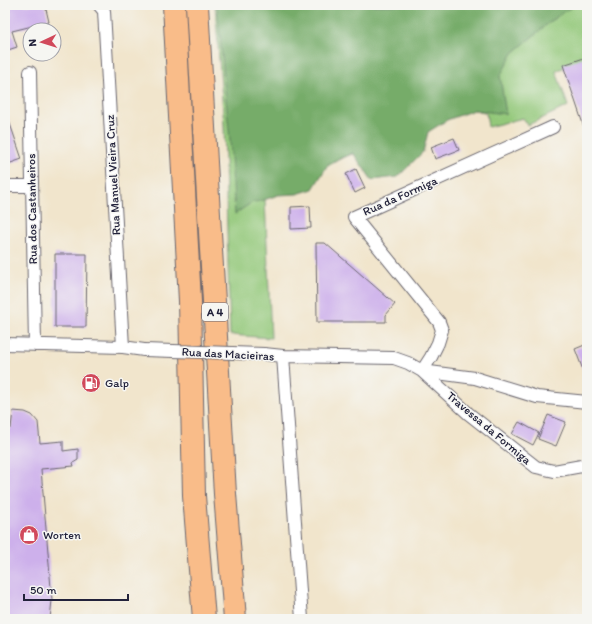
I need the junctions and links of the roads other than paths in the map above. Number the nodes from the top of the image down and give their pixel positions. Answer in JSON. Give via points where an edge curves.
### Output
{"nodes":[{"id":1,"x":99,"y":5,"type":"edge"},
{"id":2,"x":174,"y":5,"type":"edge"},
{"id":3,"x":197,"y":5,"type":"edge"},
{"id":4,"x":30,"y":72,"type":"dead end"},
{"id":5,"x":553,"y":127,"type":"dead end"},
{"id":6,"x":5,"y":186,"type":"edge"},
{"id":7,"x":32,"y":186,"type":"junction"},
{"id":8,"x":5,"y":344,"type":"edge"},
{"id":9,"x":35,"y":345,"type":"junction"},
{"id":10,"x":123,"y":347,"type":"junction"},
{"id":11,"x":283,"y":356,"type":"junction"},
{"id":12,"x":422,"y":371,"type":"junction"},
{"id":13,"x":587,"y":402,"type":"edge"},
{"id":14,"x":587,"y":465,"type":"edge"},
{"id":15,"x":204,"y":619,"type":"edge"},
{"id":16,"x":235,"y":619,"type":"edge"},
{"id":17,"x":302,"y":619,"type":"edge"}],
"edges":[{"from":1,"to":10,"type":"street","name":"Rua Manuel Vieira Cruz","via":[[104,11]]},
{"from":2,"to":15,"type":"highway","number":"A 4","via":[[190,302],[194,496]]},
{"from":3,"to":16,"type":"highway","number":"A 4","via":[[225,494]]},
{"from":4,"to":7,"type":"street","name":"Rua dos Castanheiros"},
{"from":5,"to":12,"type":"street","name":"Rua da Formiga","via":[[354,217],[439,322],[442,330],[438,343]]},
{"from":6,"to":7,"type":"street"},
{"from":7,"to":9,"type":"street","name":"Rua dos Castanheiros"},
{"from":8,"to":9,"type":"street","name":"Rua das Macieiras"},
{"from":9,"to":10,"type":"street","name":"Rua das Macieiras"},
{"from":10,"to":11,"type":"street","name":"Rua das Macieiras","bridge":true},
{"from":11,"to":12,"type":"street","via":[[394,358]]},
{"from":11,"to":17,"type":"street","name":"Rua das Macieiras"},
{"from":12,"to":13,"type":"street","via":[[475,378],[537,397]]},
{"from":12,"to":14,"type":"street","name":"Travessa da Formiga","via":[[469,414],[536,467],[554,471]]}]}
